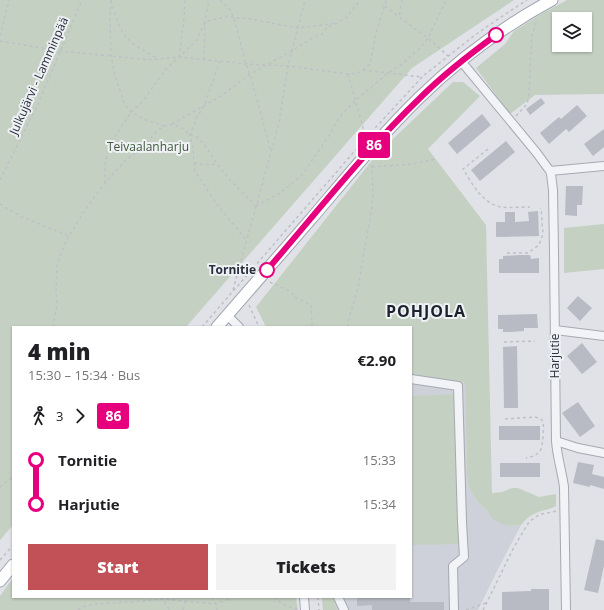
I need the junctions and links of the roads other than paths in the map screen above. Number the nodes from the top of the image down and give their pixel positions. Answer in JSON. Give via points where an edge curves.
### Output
{"nodes":[{"id":1,"x":552,"y":0,"type":"edge"},
{"id":2,"x":461,"y":61,"type":"junction"},
{"id":3,"x":604,"y":166,"type":"edge"},
{"id":4,"x":550,"y":171,"type":"junction"},
{"id":5,"x":227,"y":315,"type":"junction"},
{"id":6,"x":218,"y":326,"type":"edge"},
{"id":7,"x":238,"y":326,"type":"edge"},
{"id":8,"x":555,"y":330,"type":"junction"},
{"id":9,"x":604,"y":336,"type":"edge"},
{"id":10,"x":412,"y":379,"type":"edge"},
{"id":11,"x":556,"y":441,"type":"junction"},
{"id":12,"x":604,"y":453,"type":"edge"},
{"id":13,"x":12,"y":566,"type":"edge"},
{"id":14,"x":0,"y":580,"type":"edge"},
{"id":15,"x":304,"y":598,"type":"edge"},
{"id":16,"x":338,"y":598,"type":"edge"},
{"id":17,"x":305,"y":610,"type":"edge"},
{"id":18,"x":344,"y":610,"type":"edge"},
{"id":19,"x":454,"y":610,"type":"edge"},
{"id":20,"x":566,"y":610,"type":"edge"}],
"edges":[{"from":1,"to":2,"type":"main road","via":[[514,22]]},
{"from":2,"to":4,"type":"street"},
{"from":2,"to":5,"type":"main road","via":[[403,115]]},
{"from":3,"to":4,"type":"street"},
{"from":4,"to":8,"type":"street","name":"Harjutie","via":[[553,190]]},
{"from":5,"to":6,"type":"main road"},
{"from":5,"to":7,"type":"street"},
{"from":8,"to":9,"type":"street"},
{"from":8,"to":11,"type":"street","name":"Harjutie"},
{"from":10,"to":19,"type":"street","via":[[458,386],[464,556],[453,566]]},
{"from":11,"to":12,"type":"street"},
{"from":11,"to":20,"type":"street","name":"Harjutie","via":[[564,487]]},
{"from":13,"to":14,"type":"main road"},
{"from":15,"to":17,"type":"street"},
{"from":16,"to":18,"type":"street"}]}
